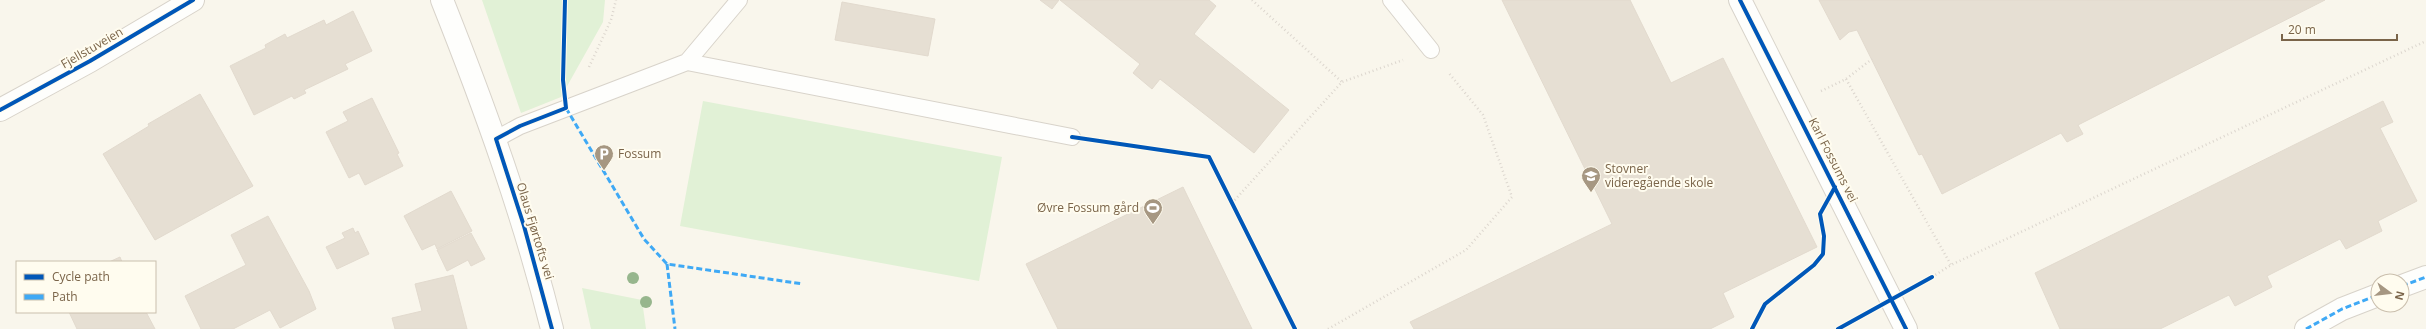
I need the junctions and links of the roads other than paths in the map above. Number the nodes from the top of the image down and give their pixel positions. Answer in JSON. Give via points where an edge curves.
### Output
{"nodes":[{"id":1,"x":193,"y":0,"type":"edge"},
{"id":2,"x":442,"y":0,"type":"edge"},
{"id":3,"x":739,"y":0,"type":"edge"},
{"id":4,"x":1391,"y":0,"type":"edge"},
{"id":5,"x":1740,"y":0,"type":"edge"},
{"id":6,"x":1431,"y":50,"type":"road end"},
{"id":7,"x":687,"y":62,"type":"junction"},
{"id":8,"x":0,"y":110,"type":"edge"},
{"id":9,"x":1072,"y":137,"type":"dead end"},
{"id":10,"x":496,"y":139,"type":"junction"},
{"id":11,"x":2426,"y":277,"type":"edge"},
{"id":12,"x":2410,"y":283,"type":"edge"},
{"id":13,"x":2370,"y":298,"type":"edge"},
{"id":14,"x":552,"y":329,"type":"edge"},
{"id":15,"x":1906,"y":329,"type":"edge"},
{"id":16,"x":2306,"y":329,"type":"edge"}],
"edges":[{"from":1,"to":8,"type":"street","name":"Fjellstuveien","via":[[90,62]]},
{"from":2,"to":10,"type":"street","name":"Olaus Fjørtofts vei"},
{"from":3,"to":7,"type":"lane"},
{"from":4,"to":6,"type":"lane"},
{"from":5,"to":15,"type":"street","name":"Karl Fossums vei"},
{"from":7,"to":9,"type":"lane"},
{"from":7,"to":10,"type":"lane","via":[[520,126]]},
{"from":10,"to":14,"type":"street","name":"Olaus Fjørtofts vei","via":[[524,226]]},
{"from":11,"to":12,"type":"street"},
{"from":13,"to":16,"type":"street","via":[[2342,308]]}]}
